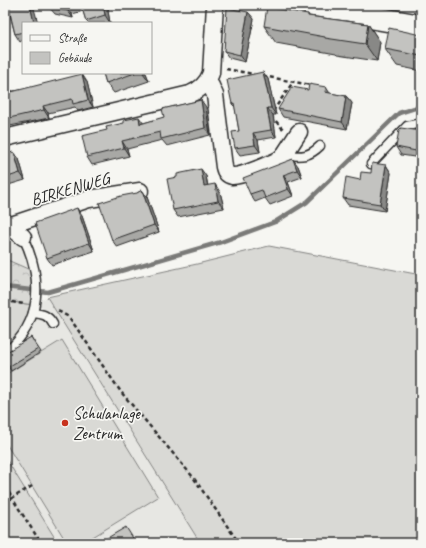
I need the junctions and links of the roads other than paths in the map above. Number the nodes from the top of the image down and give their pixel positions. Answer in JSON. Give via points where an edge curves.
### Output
{"nodes":[{"id":1,"x":215,"y":5,"type":"edge"},
{"id":2,"x":302,"y":5,"type":"edge"},
{"id":3,"x":421,"y":26,"type":"edge"},
{"id":4,"x":210,"y":74,"type":"junction"},
{"id":5,"x":421,"y":124,"type":"edge"},
{"id":6,"x":296,"y":136,"type":"road end"},
{"id":7,"x":5,"y":138,"type":"edge"},
{"id":8,"x":320,"y":146,"type":"dead end"},
{"id":9,"x":284,"y":155,"type":"junction"},
{"id":10,"x":371,"y":164,"type":"edge"},
{"id":11,"x":140,"y":191,"type":"edge"},
{"id":12,"x":8,"y":224,"type":"edge"},
{"id":13,"x":23,"y":236,"type":"joint"},
{"id":14,"x":34,"y":306,"type":"junction"},
{"id":15,"x":53,"y":324,"type":"dead end"},
{"id":16,"x":5,"y":353,"type":"edge"}],
"edges":[{"from":1,"to":4,"type":"street"},
{"from":2,"to":3,"type":"street"},
{"from":4,"to":7,"type":"street","via":[[200,88],[190,94]]},
{"from":4,"to":9,"type":"street","via":[[224,167],[228,174],[240,175],[276,161]]},
{"from":5,"to":10,"type":"lane","via":[[407,126]]},
{"from":6,"to":9,"type":"street"},
{"from":8,"to":9,"type":"lane","via":[[314,153],[302,156]]},
{"from":11,"to":12,"type":"street","name":"BIRKENWEG","via":[[89,199]]},
{"from":12,"to":13,"type":"street","name":"BIRKENWEG"},
{"from":13,"to":14,"type":"lane","name":"BIRKENWEG","via":[[32,257],[37,284]]},
{"from":14,"to":15,"type":"lane","via":[[50,318]]},
{"from":14,"to":16,"type":"lane","via":[[16,342]]}]}
